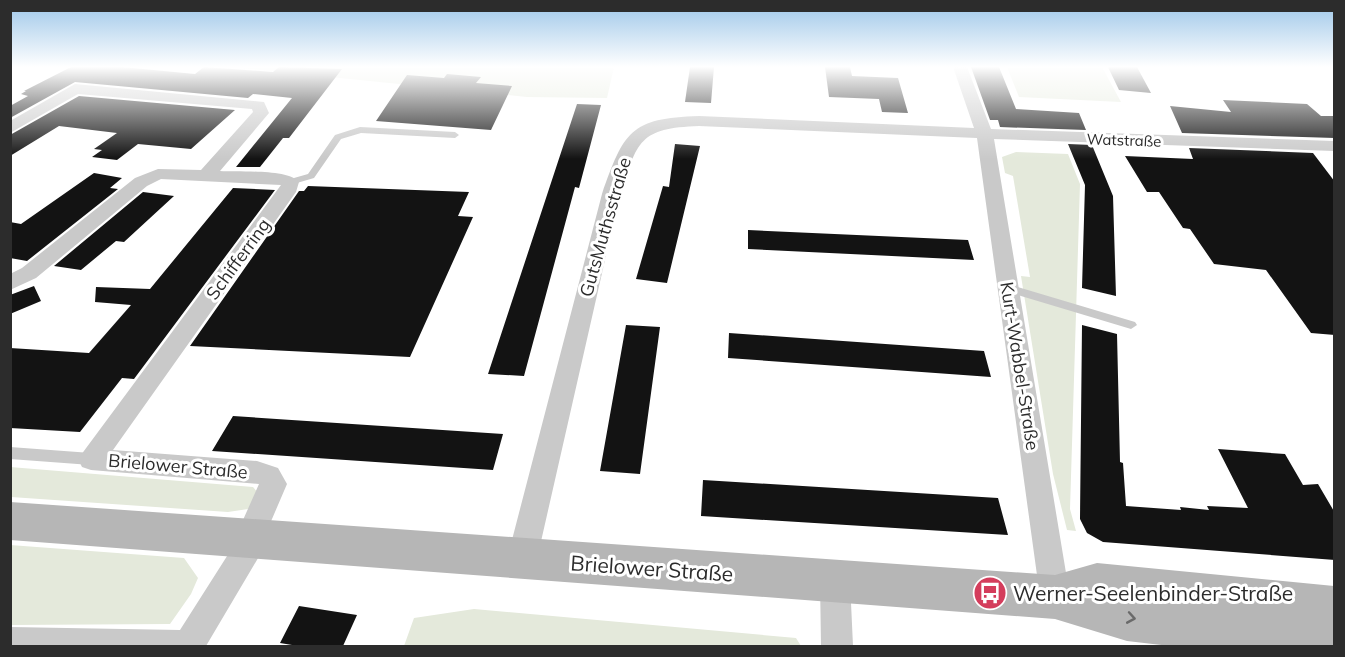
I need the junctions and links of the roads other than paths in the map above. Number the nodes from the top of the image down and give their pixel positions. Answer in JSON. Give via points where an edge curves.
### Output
{"nodes":[{"id":1,"x":61,"y":98,"type":"edge"},
{"id":2,"x":174,"y":98,"type":"edge"},
{"id":3,"x":972,"y":98,"type":"edge"},
{"id":4,"x":10,"y":128,"type":"edge"},
{"id":5,"x":455,"y":135,"type":"dead end"},
{"id":6,"x":986,"y":135,"type":"junction"},
{"id":7,"x":1332,"y":150,"type":"edge"},
{"id":8,"x":206,"y":176,"type":"junction"},
{"id":9,"x":290,"y":182,"type":"junction"},
{"id":10,"x":10,"y":283,"type":"edge"},
{"id":11,"x":1008,"y":288,"type":"junction"},
{"id":12,"x":1131,"y":325,"type":"dead end"},
{"id":13,"x":133,"y":403,"type":"joint"},
{"id":14,"x":10,"y":453,"type":"edge"},
{"id":15,"x":91,"y":459,"type":"junction"},
{"id":16,"x":10,"y":521,"type":"edge"},
{"id":17,"x":251,"y":538,"type":"junction"},
{"id":18,"x":522,"y":560,"type":"junction"},
{"id":19,"x":835,"y":581,"type":"junction"},
{"id":20,"x":1054,"y":597,"type":"junction"},
{"id":21,"x":1335,"y":608,"type":"edge"},
{"id":22,"x":10,"y":643,"type":"edge"},
{"id":23,"x":189,"y":646,"type":"edge"},
{"id":24,"x":837,"y":646,"type":"edge"},
{"id":25,"x":1335,"y":646,"type":"edge"}],
"edges":[{"from":1,"to":4,"type":"street"},
{"from":2,"to":8,"type":"street","via":[[258,105],[261,113]]},
{"from":3,"to":6,"type":"street"},
{"from":5,"to":9,"type":"lane","via":[[360,130],[338,137],[311,176]]},
{"from":6,"to":7,"type":"street","name":"Watstraße"},
{"from":6,"to":11,"type":"street","name":"Kurt-Wabbel-Straße"},
{"from":6,"to":18,"type":"street","name":"GutsMuthsstraße","via":[[681,121],[649,127],[633,138],[610,194]]},
{"from":8,"to":9,"type":"street"},
{"from":8,"to":10,"type":"street","via":[[158,174],[141,182],[29,273]]},
{"from":9,"to":13,"type":"street","name":"Schifferring","via":[[290,188]]},
{"from":11,"to":12,"type":"lane"},
{"from":11,"to":20,"type":"street","name":"Kurt-Wabbel-Straße"},
{"from":13,"to":15,"type":"street","name":"Brielower Straße"},
{"from":14,"to":15,"type":"lane","name":"Brielower Straße"},
{"from":15,"to":17,"type":"street","name":"Brielower Straße","via":[[269,476],[273,484]]},
{"from":16,"to":17,"type":"main road","name":"Brielower Straße"},
{"from":17,"to":18,"type":"main road","name":"Brielower Straße"},
{"from":17,"to":23,"type":"street"},
{"from":18,"to":19,"type":"main road","name":"Brielower Straße"},
{"from":19,"to":20,"type":"main road","name":"Brielower Straße"},
{"from":19,"to":24,"type":"street"},
{"from":20,"to":21,"type":"main road","name":"Brielower Straße","via":[[1097,584]]},
{"from":20,"to":25,"type":"main road","name":"Brielower Straße","one_way":true,"via":[[1127,618]]},
{"from":22,"to":23,"type":"street"}]}
